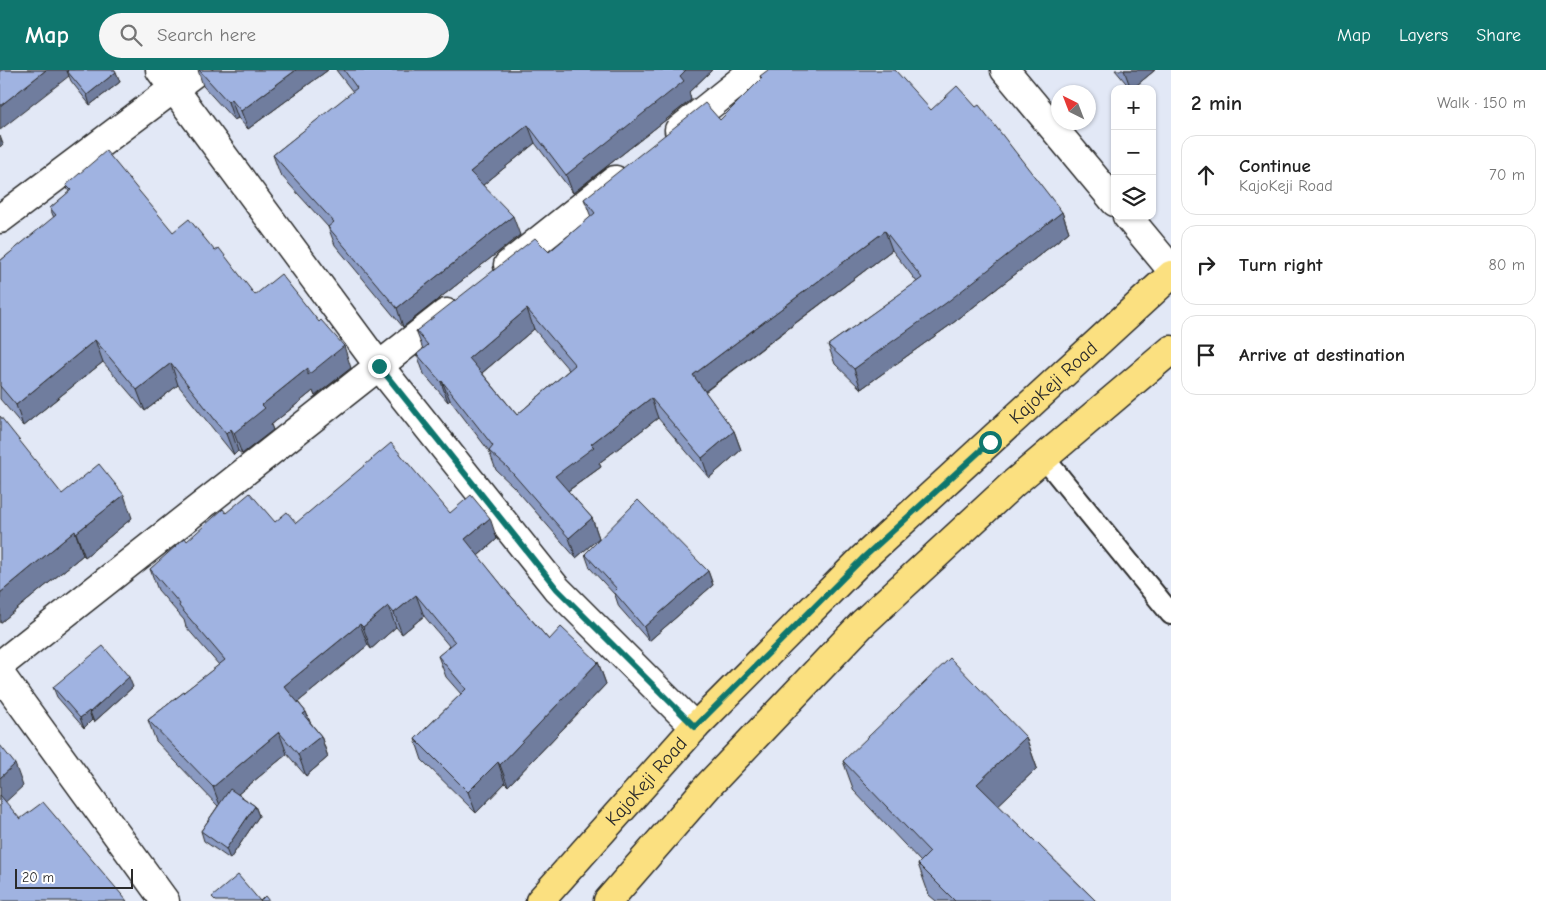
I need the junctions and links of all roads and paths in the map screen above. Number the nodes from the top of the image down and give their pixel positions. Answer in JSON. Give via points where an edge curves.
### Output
{"nodes":[{"id":1,"x":198,"y":70,"type":"edge"},
{"id":2,"x":754,"y":70,"type":"edge"},
{"id":3,"x":1004,"y":70,"type":"edge"},
{"id":4,"x":167,"y":80,"type":"edge"},
{"id":5,"x":663,"y":143,"type":"edge"},
{"id":6,"x":632,"y":167,"type":"edge"},
{"id":7,"x":1111,"y":197,"type":"edge"},
{"id":8,"x":0,"y":219,"type":"edge"},
{"id":9,"x":1130,"y":220,"type":"edge"},
{"id":10,"x":1171,"y":269,"type":"edge"},
{"id":11,"x":1171,"y":275,"type":"edge"},
{"id":12,"x":486,"y":282,"type":"edge"},
{"id":13,"x":463,"y":300,"type":"edge"},
{"id":14,"x":1171,"y":350,"type":"edge"},
{"id":15,"x":379,"y":366,"type":"junction"},
{"id":16,"x":1044,"y":458,"type":"junction"},
{"id":17,"x":1171,"y":614,"type":"edge"},
{"id":18,"x":0,"y":665,"type":"edge"},
{"id":19,"x":0,"y":674,"type":"edge"},
{"id":20,"x":695,"y":727,"type":"junction"},
{"id":21,"x":165,"y":901,"type":"edge"},
{"id":22,"x":540,"y":901,"type":"edge"},
{"id":23,"x":608,"y":901,"type":"edge"}],
"edges":[{"from":1,"to":4,"type":"street"},
{"from":2,"to":5,"type":"street"},
{"from":3,"to":7,"type":"street"},
{"from":4,"to":8,"type":"street"},
{"from":4,"to":15,"type":"street"},
{"from":6,"to":12,"type":"street"},
{"from":9,"to":10,"type":"street"},
{"from":11,"to":20,"type":"main road","name":"KajoKeji Road","via":[[862,559]]},
{"from":13,"to":15,"type":"street"},
{"from":14,"to":16,"type":"main road"},
{"from":15,"to":18,"type":"street"},
{"from":15,"to":20,"type":"street","via":[[557,589]]},
{"from":16,"to":17,"type":"lane"},
{"from":16,"to":23,"type":"main road","via":[[864,622],[708,786]]},
{"from":19,"to":21,"type":"street"},
{"from":20,"to":22,"type":"main road","name":"KajoKeji Road"}]}
